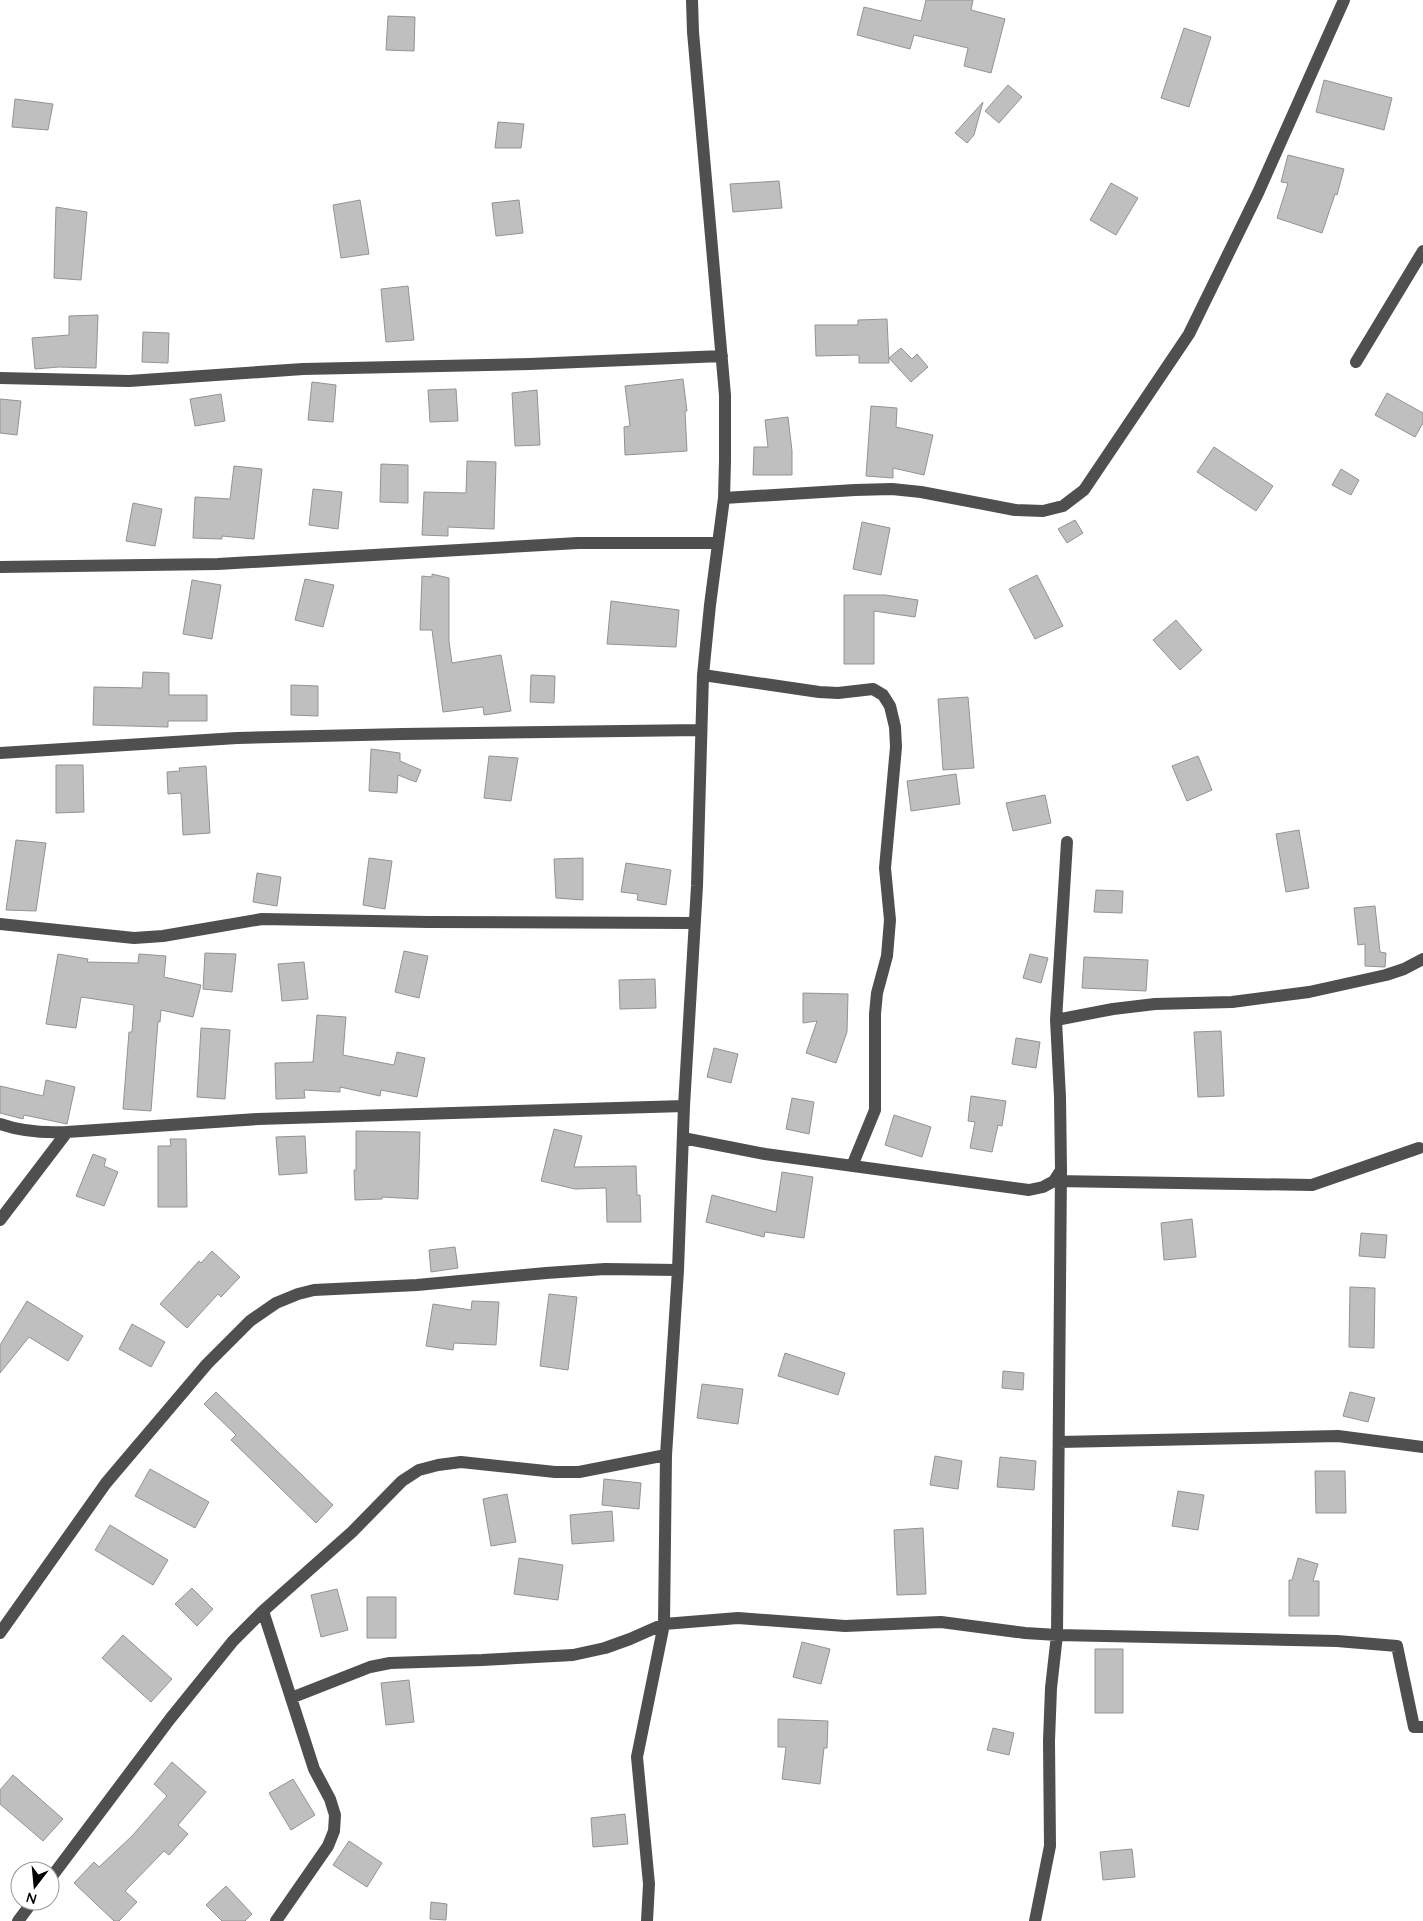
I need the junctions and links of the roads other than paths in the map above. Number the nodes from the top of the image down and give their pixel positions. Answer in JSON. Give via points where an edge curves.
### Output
{"nodes":[{"id":1,"x":692,"y":0,"type":"edge"},
{"id":2,"x":1344,"y":0,"type":"edge"},
{"id":3,"x":1423,"y":251,"type":"edge"},
{"id":4,"x":722,"y":356,"type":"junction"},
{"id":5,"x":1356,"y":362,"type":"dead end"},
{"id":6,"x":0,"y":378,"type":"edge"},
{"id":7,"x":724,"y":498,"type":"junction"},
{"id":8,"x":717,"y":543,"type":"junction"},
{"id":9,"x":0,"y":567,"type":"edge"},
{"id":10,"x":704,"y":675,"type":"junction"},
{"id":11,"x":701,"y":730,"type":"junction"},
{"id":12,"x":0,"y":753,"type":"edge"},
{"id":13,"x":1067,"y":842,"type":"dead end"},
{"id":14,"x":695,"y":923,"type":"junction"},
{"id":15,"x":0,"y":924,"type":"edge"},
{"id":16,"x":1423,"y":959,"type":"edge"},
{"id":17,"x":1056,"y":1020,"type":"junction"},
{"id":18,"x":684,"y":1106,"type":"junction"},
{"id":19,"x":0,"y":1124,"type":"edge"},
{"id":20,"x":68,"y":1132,"type":"junction"},
{"id":21,"x":683,"y":1138,"type":"junction"},
{"id":22,"x":1419,"y":1148,"type":"dead end"},
{"id":23,"x":852,"y":1166,"type":"junction"},
{"id":24,"x":1059,"y":1177,"type":"junction"},
{"id":25,"x":0,"y":1220,"type":"edge"},
{"id":26,"x":678,"y":1270,"type":"junction"},
{"id":27,"x":1058,"y":1442,"type":"junction"},
{"id":28,"x":1423,"y":1447,"type":"edge"},
{"id":29,"x":666,"y":1455,"type":"junction"},
{"id":30,"x":263,"y":1611,"type":"junction"},
{"id":31,"x":664,"y":1624,"type":"junction"},
{"id":32,"x":0,"y":1633,"type":"edge"},
{"id":33,"x":1057,"y":1635,"type":"junction"},
{"id":34,"x":291,"y":1698,"type":"junction"},
{"id":35,"x":1423,"y":1727,"type":"edge"},
{"id":36,"x":60,"y":1866,"type":"edge"},
{"id":37,"x":276,"y":1921,"type":"edge"},
{"id":38,"x":647,"y":1921,"type":"edge"},
{"id":39,"x":1035,"y":1921,"type":"edge"}],
"edges":[{"from":1,"to":4,"type":"street"},
{"from":2,"to":7,"type":"street","via":[[1258,193],[1189,334],[1084,490],[1063,506],[1043,511],[1015,510],[892,489]]},
{"from":3,"to":5,"type":"street"},
{"from":4,"to":6,"type":"street","via":[[303,369],[129,381]]},
{"from":4,"to":7,"type":"street"},
{"from":7,"to":8,"type":"street"},
{"from":8,"to":9,"type":"street","via":[[578,543],[218,564]]},
{"from":8,"to":10,"type":"street"},
{"from":10,"to":11,"type":"street"},
{"from":10,"to":23,"type":"street","via":[[819,692],[873,689],[884,695],[890,706],[896,747],[886,868],[889,936],[875,1014],[874,1110]]},
{"from":11,"to":12,"type":"street","via":[[237,738]]},
{"from":11,"to":14,"type":"street"},
{"from":13,"to":17,"type":"street"},
{"from":14,"to":15,"type":"street","via":[[262,919],[134,938]]},
{"from":14,"to":18,"type":"street"},
{"from":16,"to":17,"type":"street","via":[[1386,976],[1309,992],[1232,1002],[1147,1005]]},
{"from":17,"to":24,"type":"street","via":[[1060,1097]]},
{"from":18,"to":20,"type":"street","via":[[258,1119]]},
{"from":18,"to":21,"type":"street"},
{"from":19,"to":20,"type":"street","via":[[40,1133]]},
{"from":20,"to":25,"type":"street"},
{"from":21,"to":23,"type":"street"},
{"from":21,"to":26,"type":"street"},
{"from":22,"to":24,"type":"street","via":[[1312,1185]]},
{"from":23,"to":24,"type":"street","via":[[1029,1190],[1044,1187]]},
{"from":24,"to":27,"type":"street"},
{"from":26,"to":29,"type":"street"},
{"from":26,"to":32,"type":"street","via":[[595,1270],[314,1290],[276,1303],[250,1321],[208,1364],[112,1475]]},
{"from":27,"to":28,"type":"street","via":[[1338,1436]]},
{"from":27,"to":33,"type":"street"},
{"from":29,"to":30,"type":"street","via":[[579,1472],[460,1462],[419,1470],[402,1481],[352,1532]]},
{"from":29,"to":31,"type":"street"},
{"from":30,"to":34,"type":"street"},
{"from":30,"to":36,"type":"street","via":[[233,1641],[170,1719]]},
{"from":31,"to":33,"type":"street","via":[[738,1618],[845,1626],[941,1622]]},
{"from":31,"to":34,"type":"street","via":[[605,1648],[573,1655],[390,1663],[370,1667]]},
{"from":31,"to":38,"type":"street","via":[[637,1757],[648,1884]]},
{"from":33,"to":35,"type":"street","via":[[1337,1641],[1397,1646],[1414,1727]]},
{"from":33,"to":39,"type":"street","via":[[1051,1688],[1050,1846]]},
{"from":34,"to":37,"type":"street","via":[[314,1769],[330,1799],[335,1815],[334,1831],[328,1846]]}]}
